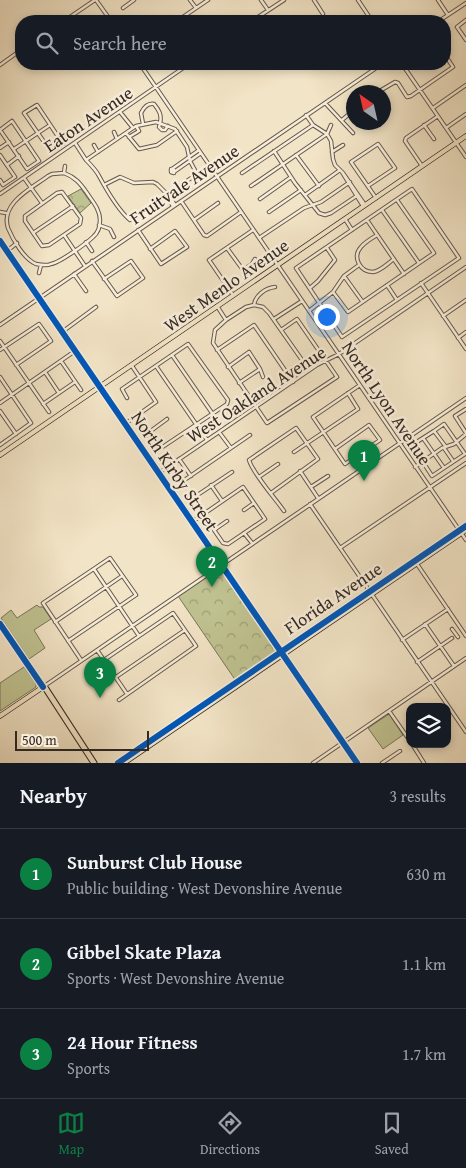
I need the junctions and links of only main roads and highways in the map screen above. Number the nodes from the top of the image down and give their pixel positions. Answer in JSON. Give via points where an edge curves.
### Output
{"nodes":[{"id":1,"x":466,"y":136,"type":"edge"},
{"id":2,"x":0,"y":455,"type":"edge"},
{"id":3,"x":466,"y":528,"type":"edge"},
{"id":4,"x":371,"y":593,"type":"junction"},
{"id":5,"x":321,"y":627,"type":"junction"},
{"id":6,"x":1,"y":628,"type":"edge"},
{"id":7,"x":282,"y":654,"type":"junction"},
{"id":8,"x":235,"y":684,"type":"junction"},
{"id":9,"x":42,"y":687,"type":"junction"},
{"id":10,"x":227,"y":693,"type":"junction"},
{"id":11,"x":220,"y":694,"type":"junction"},
{"id":12,"x":210,"y":705,"type":"junction"},
{"id":13,"x":0,"y":716,"type":"edge"},
{"id":14,"x":78,"y":744,"type":"junction"},
{"id":15,"x":87,"y":751,"type":"junction"},
{"id":16,"x":93,"y":763,"type":"edge"},
{"id":17,"x":118,"y":763,"type":"edge"},
{"id":18,"x":124,"y":763,"type":"edge"}],
"edges":[{"from":1,"to":2,"type":"main road","name":"West Menlo Avenue"},
{"from":3,"to":4,"type":"main road","name":"Florida Avenue"},
{"from":4,"to":5,"type":"main road","name":"Florida Avenue"},
{"from":4,"to":5,"type":"main road","name":"Florida Avenue"},
{"from":5,"to":7,"type":"main road","name":"Florida Avenue"},
{"from":5,"to":7,"type":"main road","name":"Florida Avenue"},
{"from":6,"to":9,"type":"highway"},
{"from":7,"to":8,"type":"main road","name":"Florida Avenue"},
{"from":7,"to":10,"type":"main road","name":"Florida Avenue"},
{"from":8,"to":10,"type":"main road"},
{"from":8,"to":11,"type":"main road","name":"Florida Avenue"},
{"from":9,"to":13,"type":"main road"},
{"from":9,"to":14,"type":"highway"},
{"from":9,"to":15,"type":"highway"},
{"from":10,"to":12,"type":"main road","name":"Florida Avenue"},
{"from":11,"to":12,"type":"main road"},
{"from":11,"to":17,"type":"main road","name":"Florida Avenue"},
{"from":12,"to":18,"type":"main road","name":"Florida Avenue"},
{"from":14,"to":15,"type":"highway"},
{"from":14,"to":16,"type":"highway"},
{"from":15,"to":16,"type":"highway"}]}
